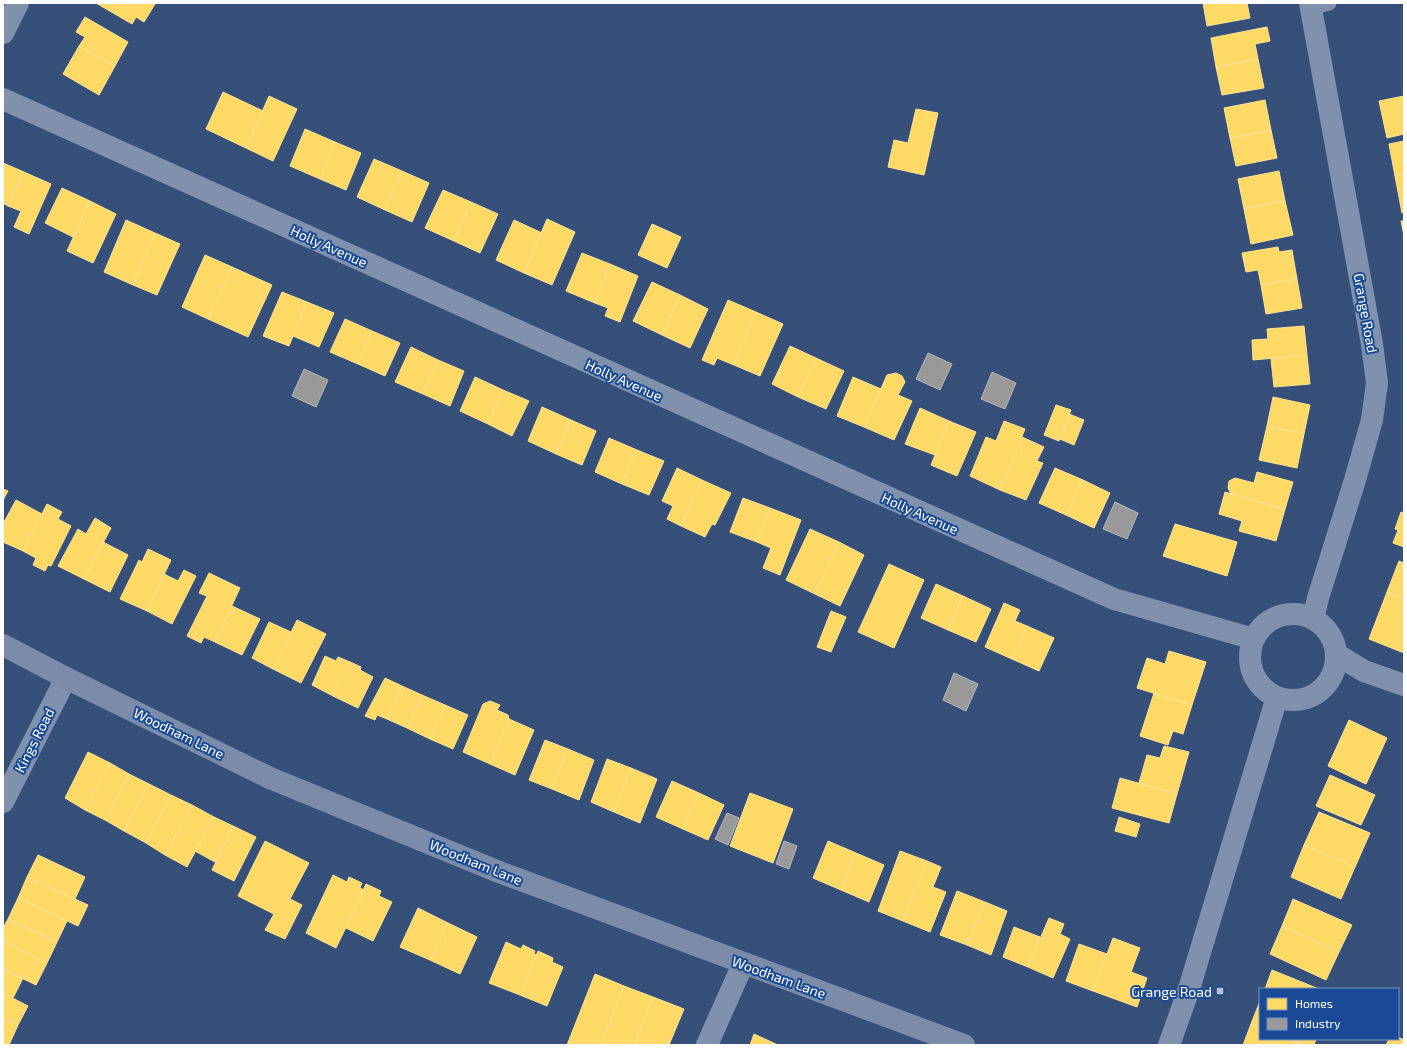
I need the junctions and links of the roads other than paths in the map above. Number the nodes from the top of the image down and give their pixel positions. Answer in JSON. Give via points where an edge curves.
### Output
{"nodes":[{"id":1,"x":18,"y":3,"type":"edge"},
{"id":2,"x":1317,"y":5,"type":"edge"},
{"id":3,"x":3,"y":34,"type":"edge"},
{"id":4,"x":3,"y":99,"type":"edge"},
{"id":5,"x":1313,"y":618,"type":"junction"},
{"id":6,"x":1254,"y":639,"type":"junction"},
{"id":7,"x":3,"y":646,"type":"edge"},
{"id":8,"x":1336,"y":654,"type":"junction"},
{"id":9,"x":66,"y":678,"type":"junction"},
{"id":10,"x":1404,"y":684,"type":"edge"},
{"id":11,"x":1277,"y":697,"type":"junction"},
{"id":12,"x":3,"y":802,"type":"edge"},
{"id":13,"x":743,"y":964,"type":"junction"},
{"id":14,"x":707,"y":1045,"type":"edge"},
{"id":15,"x":964,"y":1045,"type":"edge"},
{"id":16,"x":1169,"y":1045,"type":"edge"}],
"edges":[{"from":1,"to":3,"type":"street"},
{"from":2,"to":5,"type":"street","name":"Grange Road","via":[[1377,383],[1372,420]]},
{"from":4,"to":6,"type":"street","name":"Holly Avenue","via":[[1114,599]]},
{"from":5,"to":6,"type":"street","via":[[1300,614],[1286,614],[1272,619],[1261,628]]},
{"from":5,"to":8,"type":"street","via":[[1325,628],[1333,640]]},
{"from":6,"to":11,"type":"street","via":[[1250,652],[1251,666],[1256,679],[1265,690]]},
{"from":7,"to":9,"type":"main road","name":"Woodham Lane"},
{"from":8,"to":10,"type":"street","via":[[1364,671]]},
{"from":8,"to":11,"type":"street","via":[[1335,669],[1329,682],[1319,692],[1305,699],[1291,701]]},
{"from":9,"to":12,"type":"street","name":"Kings Road"},
{"from":9,"to":13,"type":"main road","name":"Woodham Lane","via":[[270,778],[499,872]]},
{"from":11,"to":16,"type":"street","via":[[1189,989]]},
{"from":13,"to":14,"type":"street"},
{"from":13,"to":15,"type":"main road","name":"Woodham Lane"}]}
